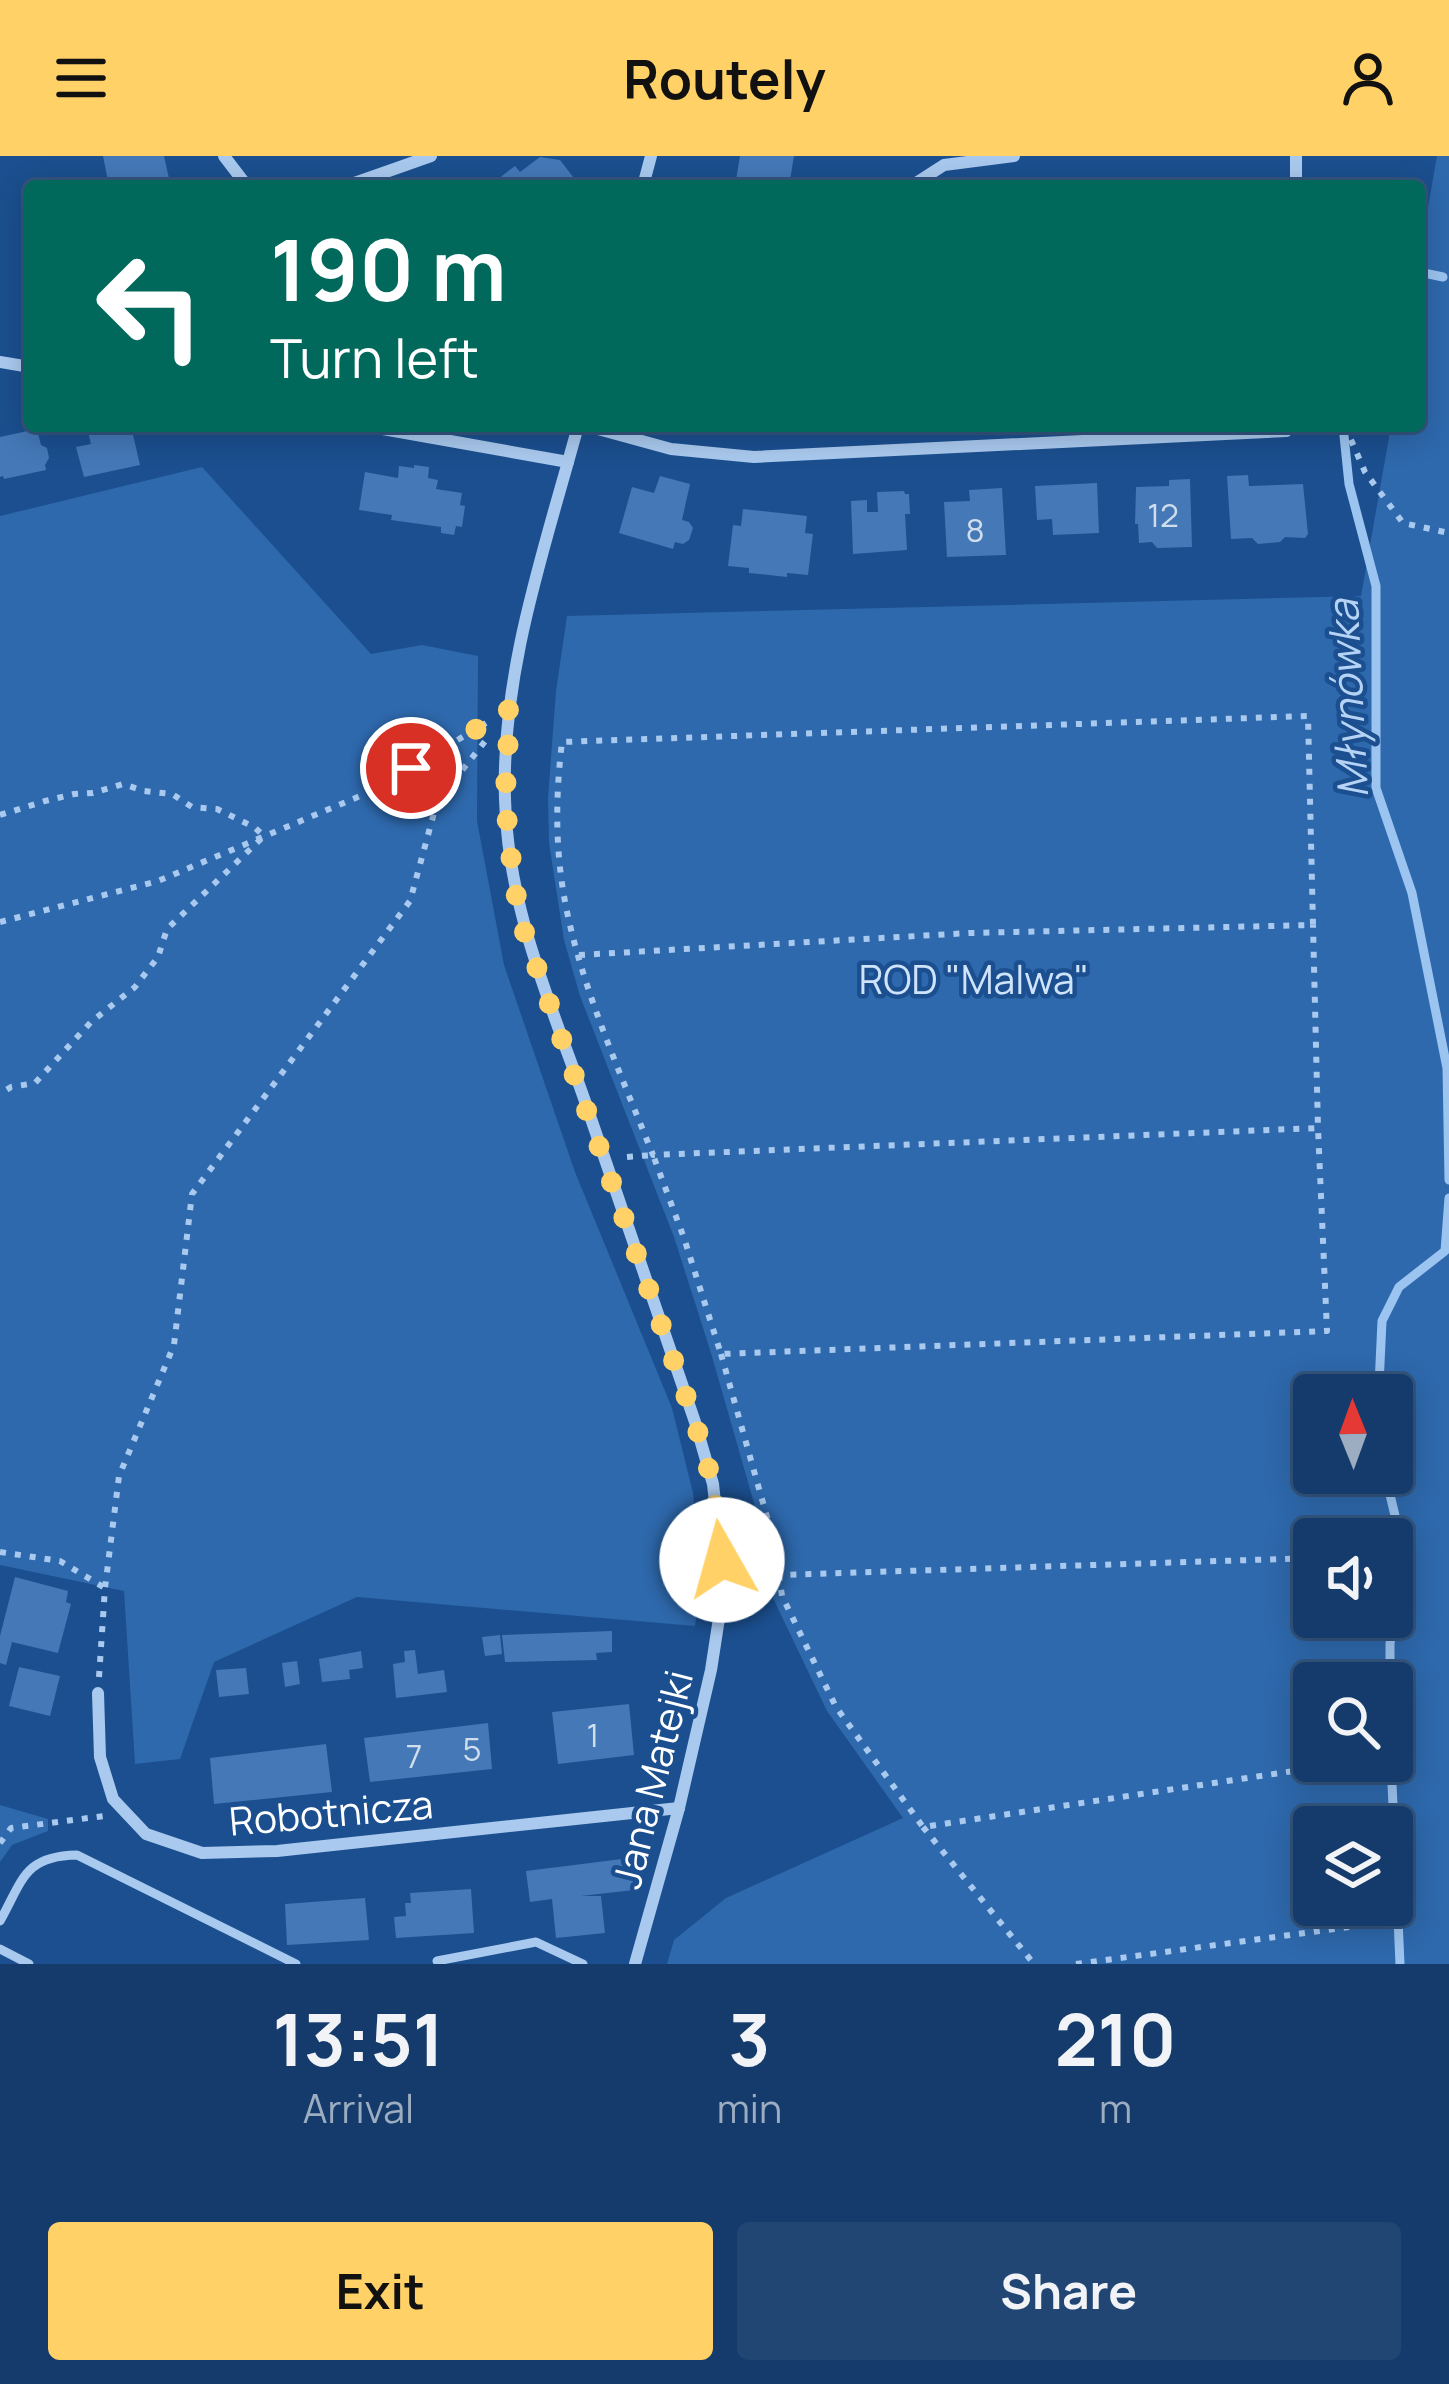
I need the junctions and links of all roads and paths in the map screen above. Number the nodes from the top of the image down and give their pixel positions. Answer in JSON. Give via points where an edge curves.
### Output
{"nodes":[{"id":1,"x":224,"y":156,"type":"edge"},
{"id":2,"x":431,"y":156,"type":"edge"},
{"id":3,"x":1014,"y":156,"type":"edge"},
{"id":4,"x":243,"y":180,"type":"edge"},
{"id":5,"x":363,"y":180,"type":"edge"},
{"id":6,"x":920,"y":180,"type":"edge"},
{"id":7,"x":401,"y":432,"type":"edge"},
{"id":8,"x":576,"y":432,"type":"edge"},
{"id":9,"x":609,"y":432,"type":"edge"},
{"id":10,"x":1247,"y":432,"type":"edge"},
{"id":11,"x":1348,"y":432,"type":"edge"},
{"id":12,"x":568,"y":461,"type":"junction"},
{"id":13,"x":1449,"y":533,"type":"edge"},
{"id":14,"x":510,"y":709,"type":"junction"},
{"id":15,"x":0,"y":815,"type":"edge"},
{"id":16,"x":264,"y":836,"type":"junction"},
{"id":17,"x":0,"y":922,"type":"edge"},
{"id":18,"x":1313,"y":925,"type":"junction"},
{"id":19,"x":579,"y":955,"type":"junction"},
{"id":20,"x":0,"y":1094,"type":"edge"},
{"id":21,"x":1318,"y":1128,"type":"junction"},
{"id":22,"x":653,"y":1154,"type":"junction"},
{"id":23,"x":606,"y":1160,"type":"junction"},
{"id":24,"x":721,"y":1354,"type":"junction"},
{"id":25,"x":0,"y":1552,"type":"edge"},
{"id":26,"x":1293,"y":1559,"type":"edge"},
{"id":27,"x":779,"y":1575,"type":"junction"},
{"id":28,"x":105,"y":1588,"type":"junction"},
{"id":29,"x":98,"y":1693,"type":"joint"},
{"id":30,"x":1293,"y":1771,"type":"edge"},
{"id":31,"x":679,"y":1808,"type":"junction"},
{"id":32,"x":125,"y":1813,"type":"junction"},
{"id":33,"x":923,"y":1827,"type":"junction"},
{"id":34,"x":0,"y":1843,"type":"edge"},
{"id":35,"x":0,"y":1921,"type":"edge"},
{"id":36,"x":1349,"y":1927,"type":"dead end"},
{"id":37,"x":0,"y":1949,"type":"edge"},
{"id":38,"x":437,"y":1961,"type":"dead end"},
{"id":39,"x":29,"y":1964,"type":"edge"},
{"id":40,"x":296,"y":1964,"type":"edge"},
{"id":41,"x":583,"y":1964,"type":"edge"},
{"id":42,"x":635,"y":1964,"type":"edge"},
{"id":43,"x":1034,"y":1964,"type":"edge"},
{"id":44,"x":1076,"y":1964,"type":"edge"}],
"edges":[{"from":1,"to":4,"type":"street"},
{"from":2,"to":5,"type":"street"},
{"from":3,"to":6,"type":"street","via":[[944,164]]},
{"from":7,"to":12,"type":"street"},
{"from":8,"to":12,"type":"street","name":"Jana Matejki"},
{"from":9,"to":10,"type":"street","via":[[671,449],[754,457]]},
{"from":11,"to":13,"type":"path","via":[[1402,523]]},
{"from":12,"to":14,"type":"street","name":"Jana Matejki","via":[[513,669]]},
{"from":14,"to":16,"type":"path","via":[[372,790]]},
{"from":14,"to":23,"type":"street","name":"Jana Matejki","via":[[505,799],[521,922]]},
{"from":14,"to":28,"type":"path","via":[[437,802],[410,902],[192,1194],[174,1345],[118,1476]]},
{"from":15,"to":16,"type":"path","via":[[123,784],[217,808]]},
{"from":16,"to":17,"type":"path","via":[[158,880]]},
{"from":16,"to":20,"type":"path","via":[[167,929],[158,958],[135,987],[35,1083]]},
{"from":18,"to":19,"type":"path","via":[[970,933]]},
{"from":18,"to":19,"type":"path","via":[[1308,716],[562,742],[558,844]]},
{"from":18,"to":21,"type":"path"},
{"from":19,"to":22,"type":"path"},
{"from":21,"to":22,"type":"path"},
{"from":21,"to":24,"type":"path","via":[[1327,1330]]},
{"from":22,"to":23,"type":"path"},
{"from":22,"to":24,"type":"path"},
{"from":23,"to":31,"type":"street","name":"Jana Matejki","via":[[695,1422],[720,1535],[724,1586]]},
{"from":24,"to":27,"type":"path"},
{"from":25,"to":28,"type":"path","via":[[60,1561]]},
{"from":26,"to":27,"type":"path"},
{"from":27,"to":33,"type":"path","via":[[836,1707]]},
{"from":28,"to":29,"type":"path"},
{"from":29,"to":32,"type":"street","via":[[100,1757],[112,1799]]},
{"from":30,"to":33,"type":"path"},
{"from":31,"to":32,"type":"street","name":"Robotnicza","via":[[202,1853],[146,1834]]},
{"from":31,"to":42,"type":"street","name":"Jana Matejki"},
{"from":32,"to":34,"type":"path","via":[[11,1828]]},
{"from":33,"to":43,"type":"path"},
{"from":35,"to":40,"type":"lane","via":[[31,1865],[76,1855]]},
{"from":36,"to":44,"type":"path"},
{"from":37,"to":39,"type":"lane"},
{"from":38,"to":41,"type":"lane","via":[[536,1942]]}]}
